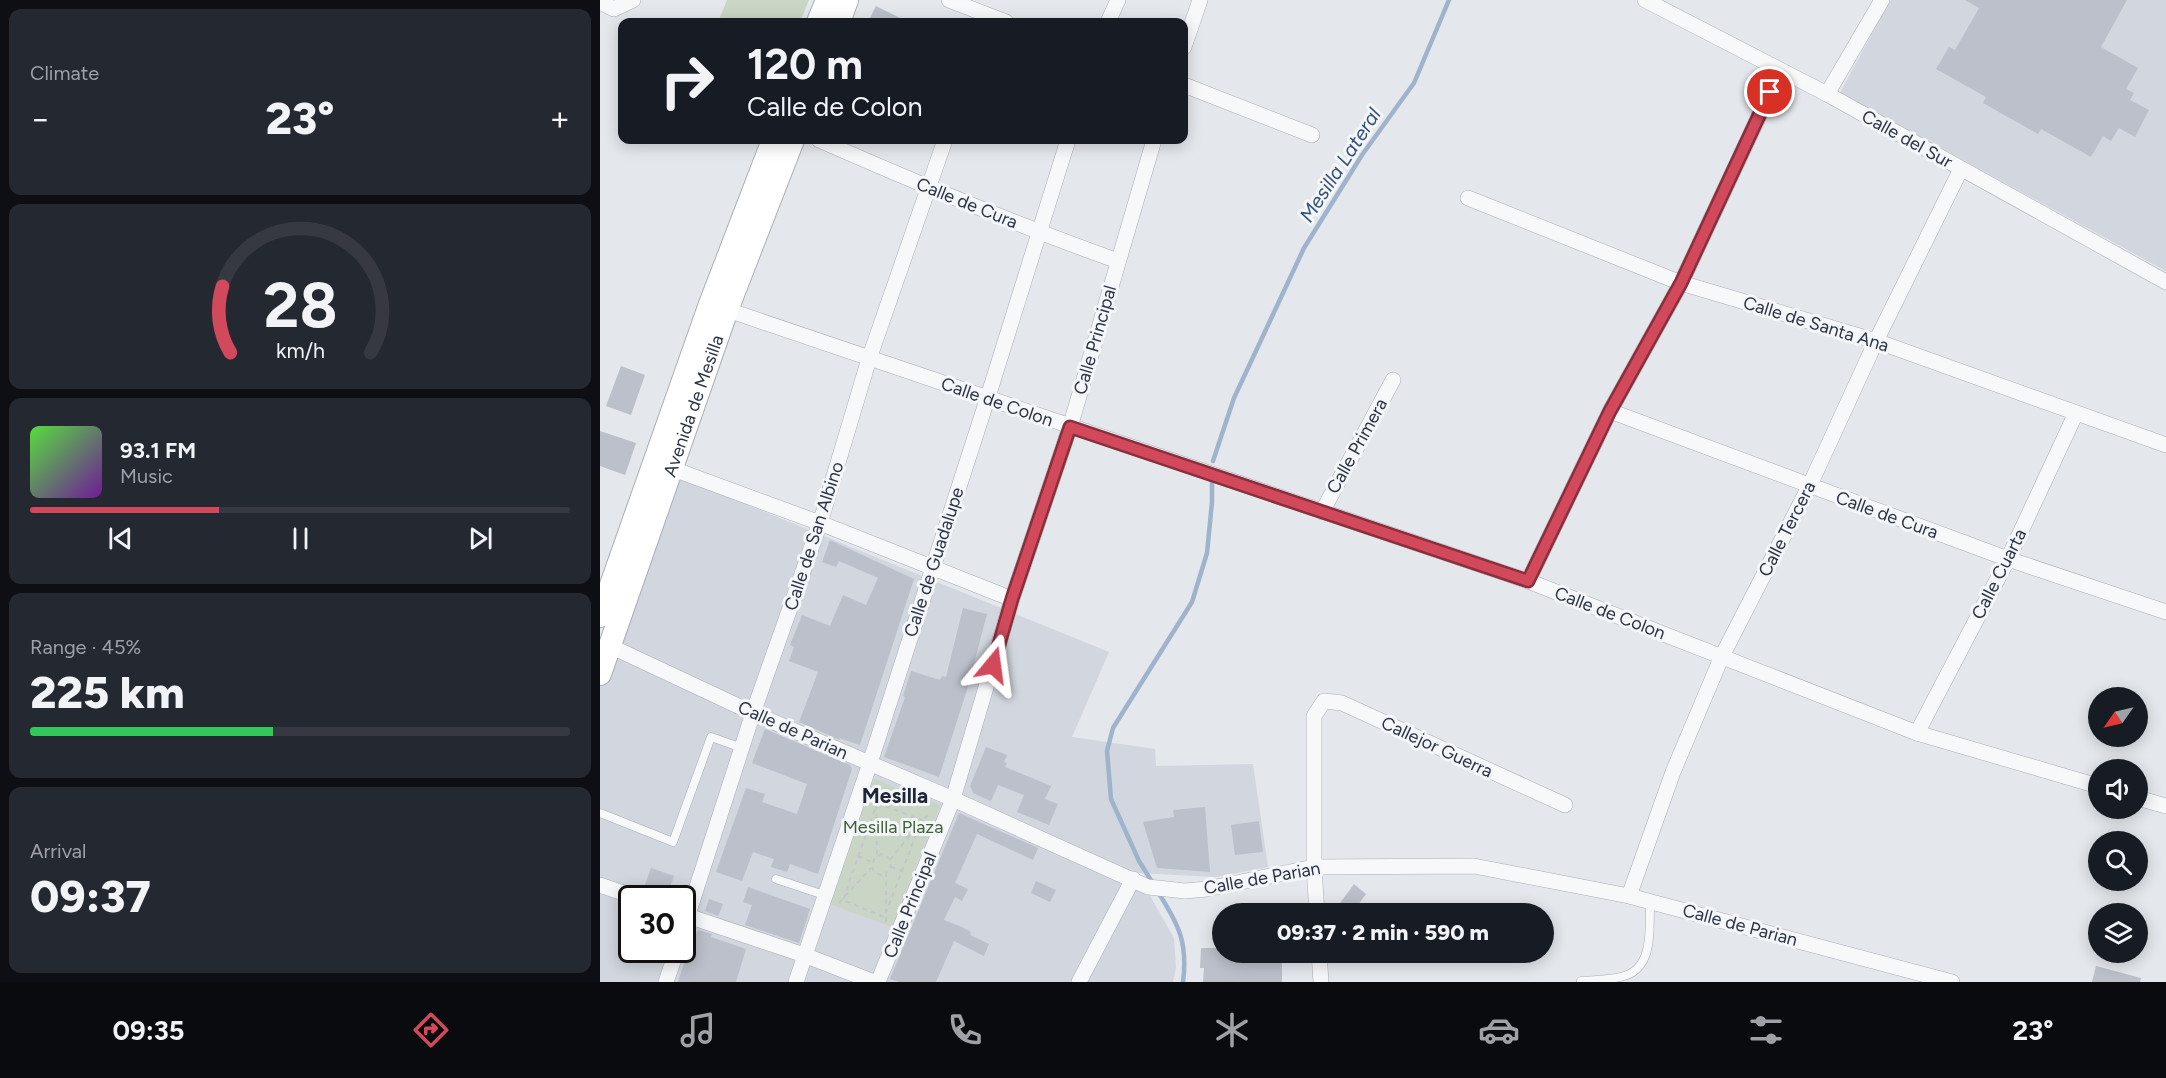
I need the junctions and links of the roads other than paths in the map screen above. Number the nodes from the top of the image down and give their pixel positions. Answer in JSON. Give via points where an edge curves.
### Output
{"nodes":[{"id":1,"x":633,"y":0,"type":"edge"},
{"id":2,"x":826,"y":0,"type":"edge"},
{"id":3,"x":847,"y":0,"type":"edge"},
{"id":4,"x":949,"y":0,"type":"edge"},
{"id":5,"x":993,"y":0,"type":"edge"},
{"id":6,"x":1118,"y":0,"type":"edge"},
{"id":7,"x":1200,"y":0,"type":"edge"},
{"id":8,"x":1645,"y":0,"type":"edge"},
{"id":9,"x":1881,"y":0,"type":"edge"},
{"id":10,"x":600,"y":2,"type":"edge"},
{"id":11,"x":819,"y":18,"type":"edge"},
{"id":12,"x":840,"y":18,"type":"edge"},
{"id":13,"x":985,"y":18,"type":"edge"},
{"id":14,"x":987,"y":18,"type":"edge"},
{"id":15,"x":1110,"y":18,"type":"edge"},
{"id":16,"x":1188,"y":34,"type":"edge"},
{"id":17,"x":1780,"y":71,"type":"junction"},
{"id":18,"x":1188,"y":87,"type":"edge"},
{"id":19,"x":1827,"y":94,"type":"junction"},
{"id":20,"x":1312,"y":135,"type":"dead end"},
{"id":21,"x":772,"y":144,"type":"edge"},
{"id":22,"x":791,"y":144,"type":"edge"},
{"id":23,"x":828,"y":144,"type":"edge"},
{"id":24,"x":944,"y":144,"type":"edge"},
{"id":25,"x":1067,"y":144,"type":"edge"},
{"id":26,"x":1153,"y":144,"type":"edge"},
{"id":27,"x":1961,"y":169,"type":"junction"},
{"id":28,"x":928,"y":188,"type":"junction"},
{"id":29,"x":1468,"y":198,"type":"dead end"},
{"id":30,"x":1038,"y":232,"type":"junction"},
{"id":31,"x":1118,"y":261,"type":"junction"},
{"id":32,"x":2166,"y":282,"type":"edge"},
{"id":33,"x":1681,"y":283,"type":"junction"},
{"id":34,"x":719,"y":307,"type":"junction"},
{"id":35,"x":1876,"y":341,"type":"junction"},
{"id":36,"x":868,"y":359,"type":"junction"},
{"id":37,"x":1393,"y":381,"type":"dead end"},
{"id":38,"x":987,"y":399,"type":"junction"},
{"id":39,"x":1610,"y":411,"type":"junction"},
{"id":40,"x":2076,"y":413,"type":"junction"},
{"id":41,"x":1070,"y":427,"type":"junction"},
{"id":42,"x":2166,"y":445,"type":"edge"},
{"id":43,"x":662,"y":465,"type":"junction"},
{"id":44,"x":1809,"y":487,"type":"junction"},
{"id":45,"x":1322,"y":512,"type":"junction"},
{"id":46,"x":820,"y":523,"type":"junction"},
{"id":47,"x":2008,"y":559,"type":"junction"},
{"id":48,"x":932,"y":567,"type":"junction"},
{"id":49,"x":1528,"y":581,"type":"junction"},
{"id":50,"x":1012,"y":599,"type":"junction"},
{"id":51,"x":2166,"y":612,"type":"edge"},
{"id":52,"x":600,"y":616,"type":"edge"},
{"id":53,"x":605,"y":644,"type":"edge"},
{"id":54,"x":1722,"y":656,"type":"junction"},
{"id":55,"x":600,"y":674,"type":"edge"},
{"id":56,"x":753,"y":713,"type":"junction"},
{"id":57,"x":1917,"y":733,"type":"junction"},
{"id":58,"x":742,"y":748,"type":"junction"},
{"id":59,"x":870,"y":763,"type":"junction"},
{"id":60,"x":2088,"y":783,"type":"edge"},
{"id":61,"x":953,"y":799,"type":"junction"},
{"id":62,"x":2148,"y":801,"type":"edge"},
{"id":63,"x":1565,"y":805,"type":"dead end"},
{"id":64,"x":2166,"y":806,"type":"edge"},
{"id":65,"x":600,"y":813,"type":"edge"},
{"id":66,"x":1314,"y":867,"type":"junction"},
{"id":67,"x":776,"y":879,"type":"dead end"},
{"id":68,"x":1133,"y":879,"type":"junction"},
{"id":69,"x":600,"y":885,"type":"edge"},
{"id":70,"x":695,"y":885,"type":"edge"},
{"id":71,"x":618,"y":891,"type":"edge"},
{"id":72,"x":824,"y":895,"type":"junction"},
{"id":73,"x":1629,"y":896,"type":"junction"},
{"id":74,"x":1650,"y":901,"type":"junction"},
{"id":75,"x":1316,"y":903,"type":"edge"},
{"id":76,"x":696,"y":919,"type":"edge"},
{"id":77,"x":804,"y":955,"type":"junction"},
{"id":78,"x":673,"y":963,"type":"edge"},
{"id":79,"x":1320,"y":963,"type":"edge"},
{"id":80,"x":1581,"y":981,"type":"edge"},
{"id":81,"x":666,"y":982,"type":"edge"},
{"id":82,"x":796,"y":982,"type":"edge"},
{"id":83,"x":876,"y":982,"type":"edge"},
{"id":84,"x":1079,"y":982,"type":"edge"},
{"id":85,"x":1321,"y":982,"type":"edge"},
{"id":86,"x":1952,"y":982,"type":"edge"}],
"edges":[{"from":1,"to":10,"type":"street","via":[[614,9]]},
{"from":2,"to":11,"type":"main road"},
{"from":3,"to":12,"type":"main road"},
{"from":4,"to":13,"type":"street"},
{"from":5,"to":14,"type":"street"},
{"from":6,"to":15,"type":"street"},
{"from":7,"to":16,"type":"street"},
{"from":8,"to":17,"type":"street","name":"Calle del Sur"},
{"from":9,"to":19,"type":"street"},
{"from":17,"to":19,"type":"street","name":"Calle del Sur"},
{"from":17,"to":33,"type":"street"},
{"from":18,"to":20,"type":"street"},
{"from":19,"to":27,"type":"street","name":"Calle del Sur"},
{"from":21,"to":34,"type":"main road","name":"Avenida de Mesilla"},
{"from":22,"to":34,"type":"main road","name":"Avenida de Mesilla"},
{"from":23,"to":28,"type":"street","name":"Calle de Cura"},
{"from":24,"to":28,"type":"street","name":"Calle de San Albino"},
{"from":25,"to":30,"type":"street","name":"Calle de Guadalupe"},
{"from":26,"to":31,"type":"street","name":"Calle Principal"},
{"from":27,"to":32,"type":"street","name":"Calle del Sur"},
{"from":27,"to":35,"type":"street","name":"Calle Tercera"},
{"from":28,"to":30,"type":"street","name":"Calle de Cura"},
{"from":28,"to":36,"type":"street","name":"Calle de San Albino"},
{"from":29,"to":33,"type":"street","name":"Calle de Santa Ana"},
{"from":30,"to":31,"type":"street","name":"Calle de Cura"},
{"from":30,"to":38,"type":"street","name":"Calle de Guadalupe"},
{"from":31,"to":41,"type":"street","name":"Calle Principal"},
{"from":33,"to":35,"type":"street","name":"Calle de Santa Ana"},
{"from":33,"to":39,"type":"street"},
{"from":34,"to":36,"type":"street","name":"Calle de Colon"},
{"from":34,"to":43,"type":"main road","name":"Avenida de Mesilla"},
{"from":35,"to":40,"type":"street","name":"Calle de Santa Ana"},
{"from":35,"to":44,"type":"street","name":"Calle Tercera"},
{"from":36,"to":38,"type":"street","name":"Calle de Colon"},
{"from":36,"to":46,"type":"street","name":"Calle de San Albino"},
{"from":37,"to":45,"type":"street","name":"Calle Primera"},
{"from":38,"to":41,"type":"street","name":"Calle de Colon"},
{"from":38,"to":48,"type":"street","name":"Calle de Guadalupe"},
{"from":39,"to":44,"type":"street","name":"Calle de Cura"},
{"from":39,"to":49,"type":"street"},
{"from":40,"to":42,"type":"street","name":"Calle de Santa Ana"},
{"from":40,"to":47,"type":"street","name":"Calle Cuarta"},
{"from":41,"to":45,"type":"street","name":"Calle de Colon"},
{"from":41,"to":50,"type":"street","name":"Calle Principal"},
{"from":43,"to":46,"type":"street"},
{"from":43,"to":52,"type":"main road","name":"Avenida de Mesilla"},
{"from":43,"to":53,"type":"main road","name":"Avenida de Mesilla"},
{"from":44,"to":47,"type":"street","name":"Calle de Cura"},
{"from":44,"to":54,"type":"street","name":"Calle Tercera"},
{"from":45,"to":49,"type":"street","name":"Calle de Colon"},
{"from":46,"to":48,"type":"street"},
{"from":46,"to":56,"type":"street","name":"Calle de San Albino"},
{"from":47,"to":51,"type":"street","name":"Calle de Cura"},
{"from":47,"to":57,"type":"street","name":"Calle Cuarta"},
{"from":48,"to":50,"type":"street"},
{"from":48,"to":59,"type":"street","name":"Calle de Guadalupe"},
{"from":49,"to":54,"type":"street","name":"Calle de Colon"},
{"from":50,"to":61,"type":"street","name":"Calle Principal"},
{"from":53,"to":55,"type":"main road","name":"Avenida de Mesilla"},
{"from":53,"to":56,"type":"street","name":"Calle de Parian"},
{"from":54,"to":57,"type":"street","name":"Calle de Colon"},
{"from":54,"to":73,"type":"street","name":"Calle Tercera","via":[[1673,772]]},
{"from":56,"to":58,"type":"street","name":"Calle de San Albino"},
{"from":56,"to":59,"type":"street","name":"Calle de Parian"},
{"from":57,"to":60,"type":"street","name":"Calle de Colon"},
{"from":58,"to":65,"type":"lane","via":[[711,737],[673,842]]},
{"from":58,"to":70,"type":"street","name":"Calle de San Albino"},
{"from":59,"to":61,"type":"street","name":"Calle de Parian"},
{"from":59,"to":72,"type":"street","name":"Calle de Guadalupe"},
{"from":61,"to":68,"type":"street","name":"Calle de Parian"},
{"from":61,"to":83,"type":"street","name":"Calle Principal"},
{"from":62,"to":64,"type":"street"},
{"from":63,"to":66,"type":"street","name":"Callejor Guerra","via":[[1342,703],[1324,701],[1314,716]]},
{"from":66,"to":68,"type":"street","name":"Calle de Parian","via":[[1207,889],[1148,887]]},
{"from":66,"to":73,"type":"street","name":"Calle de Parian","via":[[1474,866]]},
{"from":66,"to":75,"type":"street"},
{"from":67,"to":72,"type":"lane"},
{"from":68,"to":84,"type":"street"},
{"from":69,"to":71,"type":"street"},
{"from":72,"to":77,"type":"street","name":"Calle de Guadalupe"},
{"from":73,"to":74,"type":"street","name":"Calle de Parian"},
{"from":74,"to":80,"type":"lane","via":[[1648,952],[1640,967],[1625,976]]},
{"from":74,"to":86,"type":"street","name":"Calle de Parian"},
{"from":76,"to":77,"type":"street"},
{"from":77,"to":82,"type":"street","name":"Calle de Guadalupe"},
{"from":77,"to":83,"type":"street"},
{"from":78,"to":81,"type":"street"},
{"from":79,"to":85,"type":"street"}]}
